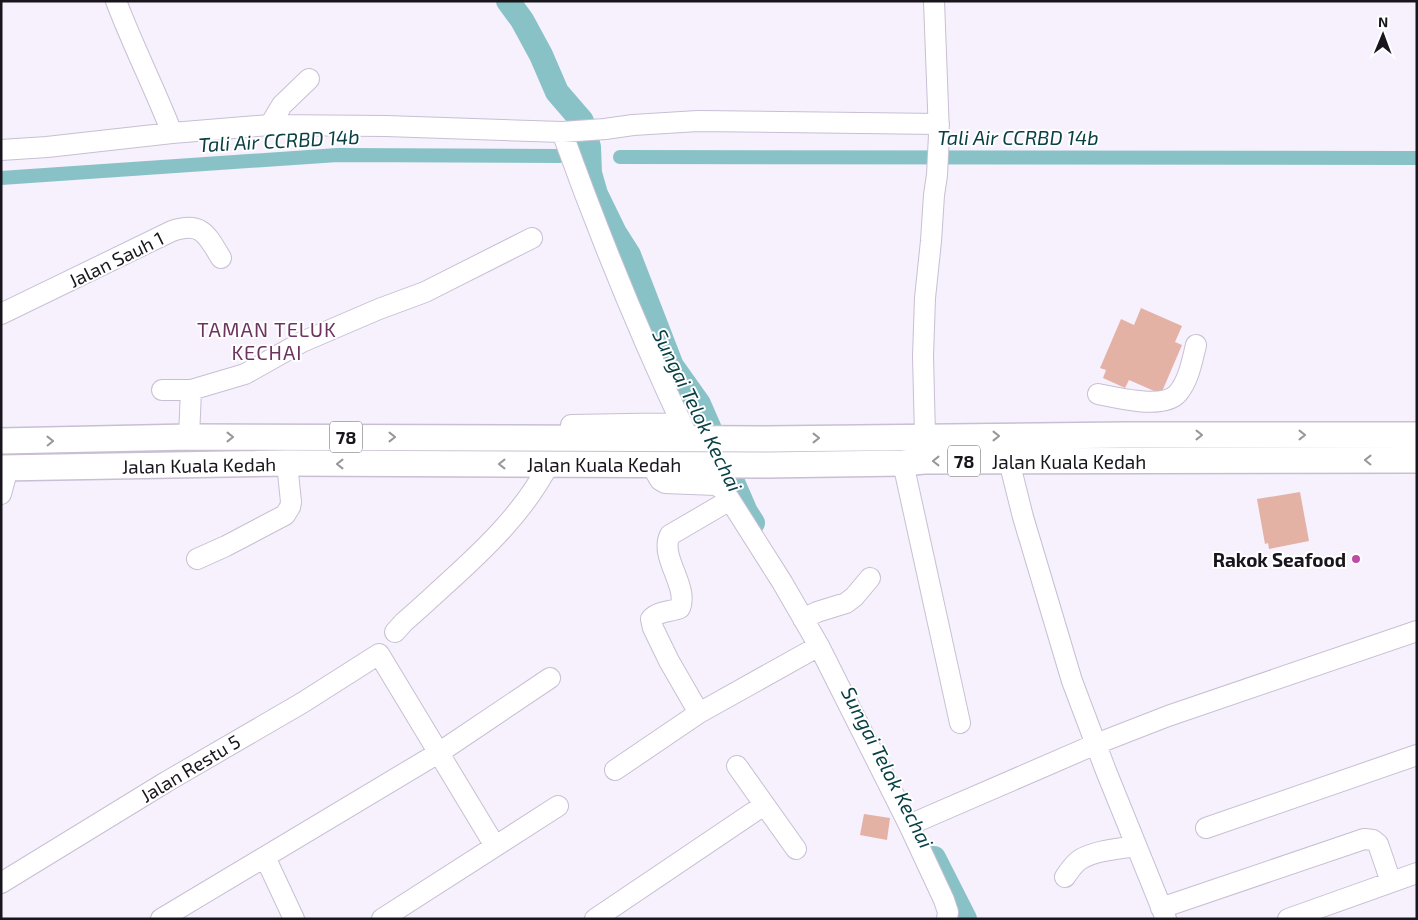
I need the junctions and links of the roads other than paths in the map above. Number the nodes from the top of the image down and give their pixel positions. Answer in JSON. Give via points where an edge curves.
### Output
{"nodes":[{"id":1,"x":116,"y":1,"type":"edge"},
{"id":2,"x":934,"y":1,"type":"edge"},
{"id":3,"x":309,"y":79,"type":"dead end"},
{"id":4,"x":270,"y":125,"type":"junction"},
{"id":5,"x":939,"y":129,"type":"junction"},
{"id":6,"x":568,"y":131,"type":"junction"},
{"id":7,"x":172,"y":133,"type":"junction"},
{"id":8,"x":1,"y":150,"type":"edge"},
{"id":9,"x":532,"y":238,"type":"dead end"},
{"id":10,"x":221,"y":258,"type":"dead end"},
{"id":11,"x":1,"y":314,"type":"edge"},
{"id":12,"x":1196,"y":345,"type":"dead end"},
{"id":13,"x":162,"y":390,"type":"dead end"},
{"id":14,"x":191,"y":390,"type":"junction"},
{"id":15,"x":1098,"y":394,"type":"dead end"},
{"id":16,"x":1143,"y":403,"type":"junction"},
{"id":17,"x":687,"y":433,"type":"junction"},
{"id":18,"x":1150,"y":435,"type":"junction"},
{"id":19,"x":1417,"y":435,"type":"edge"},
{"id":20,"x":925,"y":436,"type":"junction"},
{"id":21,"x":189,"y":437,"type":"junction"},
{"id":22,"x":1,"y":441,"type":"edge"},
{"id":23,"x":1417,"y":460,"type":"edge"},
{"id":24,"x":1009,"y":461,"type":"junction"},
{"id":25,"x":1160,"y":461,"type":"junction"},
{"id":26,"x":287,"y":463,"type":"junction"},
{"id":27,"x":650,"y":463,"type":"junction"},
{"id":28,"x":549,"y":464,"type":"junction"},
{"id":29,"x":903,"y":464,"type":"junction"},
{"id":30,"x":5,"y":468,"type":"edge"},
{"id":31,"x":1,"y":494,"type":"edge"},
{"id":32,"x":730,"y":500,"type":"junction"},
{"id":33,"x":197,"y":560,"type":"dead end"},
{"id":34,"x":870,"y":578,"type":"dead end"},
{"id":35,"x":809,"y":616,"type":"junction"},
{"id":36,"x":1417,"y":631,"type":"edge"},
{"id":37,"x":395,"y":632,"type":"dead end"},
{"id":38,"x":819,"y":646,"type":"junction"},
{"id":39,"x":550,"y":678,"type":"dead end"},
{"id":40,"x":700,"y":713,"type":"junction"},
{"id":41,"x":960,"y":722,"type":"dead end"},
{"id":42,"x":1096,"y":744,"type":"junction"},
{"id":43,"x":440,"y":752,"type":"junction"},
{"id":44,"x":1417,"y":755,"type":"edge"},
{"id":45,"x":737,"y":766,"type":"dead end"},
{"id":46,"x":615,"y":770,"type":"dead end"},
{"id":47,"x":764,"y":805,"type":"junction"},
{"id":48,"x":558,"y":806,"type":"dead end"},
{"id":49,"x":910,"y":824,"type":"junction"},
{"id":50,"x":1206,"y":828,"type":"dead end"},
{"id":51,"x":496,"y":846,"type":"junction"},
{"id":52,"x":1136,"y":846,"type":"junction"},
{"id":53,"x":796,"y":849,"type":"dead end"},
{"id":54,"x":265,"y":857,"type":"junction"},
{"id":55,"x":1417,"y":873,"type":"edge"},
{"id":56,"x":1065,"y":877,"type":"dead end"},
{"id":57,"x":1391,"y":882,"type":"junction"},
{"id":58,"x":1,"y":883,"type":"edge"},
{"id":59,"x":1164,"y":913,"type":"edge"},
{"id":60,"x":161,"y":919,"type":"edge"},
{"id":61,"x":294,"y":919,"type":"edge"},
{"id":62,"x":382,"y":919,"type":"edge"},
{"id":63,"x":595,"y":919,"type":"edge"},
{"id":64,"x":947,"y":919,"type":"edge"},
{"id":65,"x":1288,"y":919,"type":"edge"}],
"edges":[{"from":1,"to":7,"type":"street"},
{"from":2,"to":5,"type":"street"},
{"from":3,"to":4,"type":"street","via":[[282,105]]},
{"from":4,"to":6,"type":"street"},
{"from":4,"to":7,"type":"street"},
{"from":5,"to":6,"type":"street","via":[[698,121]]},
{"from":5,"to":20,"type":"street","via":[[922,356]]},
{"from":6,"to":17,"type":"street","via":[[579,181],[650,355]]},
{"from":7,"to":8,"type":"street"},
{"from":9,"to":14,"type":"street","via":[[425,292],[302,342],[245,374]]},
{"from":10,"to":11,"type":"street","name":"Jalan Sauh 1","via":[[204,233],[197,228],[183,228]]},
{"from":12,"to":16,"type":"street","via":[[1179,392],[1168,399]]},
{"from":13,"to":14,"type":"street"},
{"from":14,"to":21,"type":"street"},
{"from":15,"to":16,"type":"street"},
{"from":16,"to":18,"type":"street"},
{"from":17,"to":20,"type":"main road","name":"Jalan Kuala Kedah","number":"78","one_way":true,"via":[[767,439]]},
{"from":21,"to":17,"type":"main road","name":"Jalan Kuala Kedah","number":"78","one_way":true,"via":[[571,438]]},
{"from":18,"to":19,"type":"main road","name":"Jalan Kuala Kedah","number":"78","one_way":true},
{"from":20,"to":18,"type":"main road","name":"Jalan Kuala Kedah","number":"78","one_way":true},
{"from":18,"to":25,"type":"main road"},
{"from":22,"to":21,"type":"main road","name":"Jalan Kuala Kedah","number":"78","one_way":true},
{"from":23,"to":25,"type":"main road","name":"Jalan Kuala Kedah","number":"78","one_way":true},
{"from":24,"to":25,"type":"main road","name":"Jalan Kuala Kedah","number":"78"},
{"from":24,"to":29,"type":"main road","name":"Jalan Kuala Kedah","number":"78","one_way":true},
{"from":24,"to":42,"type":"street","via":[[1065,659]]},
{"from":28,"to":26,"type":"main road","name":"Jalan Kuala Kedah","number":"78","one_way":true},
{"from":26,"to":30,"type":"main road","name":"Jalan Kuala Kedah","number":"78"},
{"from":26,"to":33,"type":"street","via":[[291,502],[285,515]]},
{"from":27,"to":28,"type":"main road","name":"Jalan Kuala Kedah","number":"78"},
{"from":27,"to":29,"type":"main road","name":"Jalan Kuala Kedah","number":"78"},
{"from":27,"to":32,"type":"street","via":[[665,483],[716,485]]},
{"from":28,"to":37,"type":"street","via":[[519,512]]},
{"from":29,"to":41,"type":"street"},
{"from":30,"to":31,"type":"street"},
{"from":32,"to":35,"type":"street","via":[[782,582]]},
{"from":32,"to":40,"type":"street","via":[[670,535],[666,545],[682,606],[656,614],[651,619],[669,661]]},
{"from":34,"to":35,"type":"street","via":[[846,603]]},
{"from":35,"to":38,"type":"street"},
{"from":36,"to":42,"type":"street","via":[[1168,716]]},
{"from":38,"to":40,"type":"street"},
{"from":38,"to":49,"type":"street"},
{"from":39,"to":43,"type":"street"},
{"from":40,"to":46,"type":"street"},
{"from":42,"to":49,"type":"street"},
{"from":42,"to":52,"type":"street"},
{"from":43,"to":51,"type":"street"},
{"from":43,"to":54,"type":"street"},
{"from":43,"to":58,"type":"street","name":"Jalan Restu 5","via":[[379,654]]},
{"from":44,"to":50,"type":"street"},
{"from":45,"to":47,"type":"street"},
{"from":47,"to":53,"type":"street"},
{"from":47,"to":63,"type":"street"},
{"from":48,"to":51,"type":"street"},
{"from":49,"to":64,"type":"street","via":[[944,900]]},
{"from":51,"to":62,"type":"street"},
{"from":52,"to":56,"type":"street","via":[[1082,859]]},
{"from":52,"to":59,"type":"street"},
{"from":54,"to":60,"type":"street"},
{"from":54,"to":61,"type":"street"},
{"from":55,"to":57,"type":"street"},
{"from":57,"to":59,"type":"street","via":[[1378,844],[1364,840]]},
{"from":57,"to":65,"type":"street"}]}
